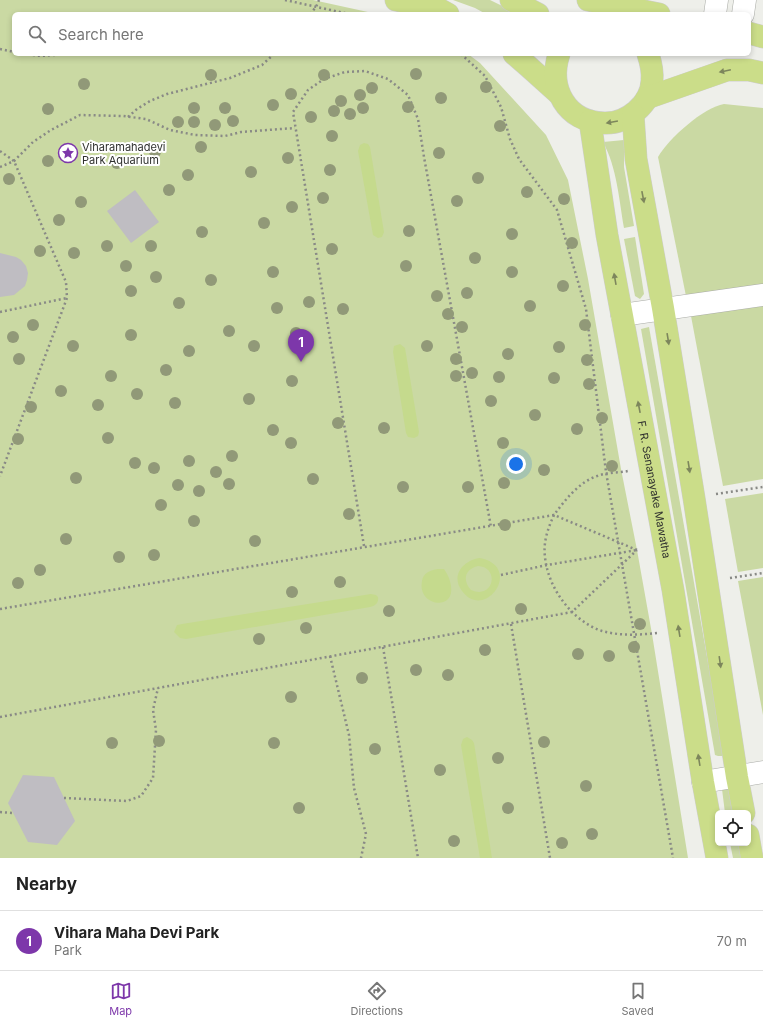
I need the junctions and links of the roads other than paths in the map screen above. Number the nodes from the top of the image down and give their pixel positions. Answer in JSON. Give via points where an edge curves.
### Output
{"nodes":[{"id":1,"x":396,"y":0,"type":"edge"},
{"id":2,"x":511,"y":0,"type":"edge"},
{"id":3,"x":588,"y":0,"type":"edge"},
{"id":4,"x":717,"y":0,"type":"edge"},
{"id":5,"x":746,"y":0,"type":"edge"},
{"id":6,"x":444,"y":12,"type":"edge"},
{"id":7,"x":534,"y":12,"type":"edge"},
{"id":8,"x":649,"y":12,"type":"edge"},
{"id":9,"x":715,"y":12,"type":"edge"},
{"id":10,"x":743,"y":12,"type":"edge"},
{"id":11,"x":751,"y":34,"type":"edge"},
{"id":12,"x":763,"y":37,"type":"edge"},
{"id":13,"x":751,"y":43,"type":"edge"},
{"id":14,"x":763,"y":44,"type":"edge"},
{"id":15,"x":516,"y":56,"type":"edge"},
{"id":16,"x":558,"y":56,"type":"edge"},
{"id":17,"x":649,"y":56,"type":"edge"},
{"id":18,"x":763,"y":73,"type":"edge"},
{"id":19,"x":559,"y":94,"type":"junction"},
{"id":20,"x":647,"y":98,"type":"junction"},
{"id":21,"x":633,"y":114,"type":"junction"},
{"id":22,"x":590,"y":121,"type":"junction"},
{"id":23,"x":763,"y":295,"type":"edge"},
{"id":24,"x":663,"y":308,"type":"junction"},
{"id":25,"x":622,"y":315,"type":"junction"},
{"id":26,"x":763,"y":772,"type":"edge"},
{"id":27,"x":737,"y":777,"type":"junction"},
{"id":28,"x":703,"y":782,"type":"junction"},
{"id":29,"x":743,"y":810,"type":"edge"},
{"id":30,"x":750,"y":846,"type":"edge"},
{"id":31,"x":717,"y":858,"type":"edge"},
{"id":32,"x":752,"y":858,"type":"edge"}],
"edges":[{"from":1,"to":6,"type":"main road","via":[[437,8]]},
{"from":2,"to":7,"type":"main road"},
{"from":3,"to":8,"type":"main road"},
{"from":4,"to":9,"type":"street"},
{"from":5,"to":10,"type":"street"},
{"from":11,"to":12,"type":"main road"},
{"from":13,"to":14,"type":"main road"},
{"from":15,"to":19,"type":"main road"},
{"from":16,"to":19,"type":"main road","via":[[555,81]]},
{"from":17,"to":20,"type":"main road","via":[[652,66],[652,82]]},
{"from":18,"to":20,"type":"main road","one_way":true,"via":[[727,70]]},
{"from":19,"to":22,"type":"main road","via":[[566,106]]},
{"from":20,"to":21,"type":"main road"},
{"from":21,"to":22,"type":"main road","one_way":true,"via":[[620,121],[605,124]]},
{"from":21,"to":24,"type":"main road","one_way":true,"via":[[636,159]]},
{"from":25,"to":22,"type":"main road","name":"F. R. Senanayake Mawatha","one_way":true},
{"from":23,"to":24,"type":"street"},
{"from":24,"to":25,"type":"street"},
{"from":24,"to":27,"type":"main road","one_way":true},
{"from":28,"to":25,"type":"main road","name":"F. R. Senanayake Mawatha","one_way":true,"via":[[679,631]]},
{"from":26,"to":27,"type":"street"},
{"from":27,"to":28,"type":"street"},
{"from":27,"to":29,"type":"main road"},
{"from":28,"to":31,"type":"main road","name":"F. R. Senanayake Mawatha"},
{"from":30,"to":32,"type":"main road"}]}
